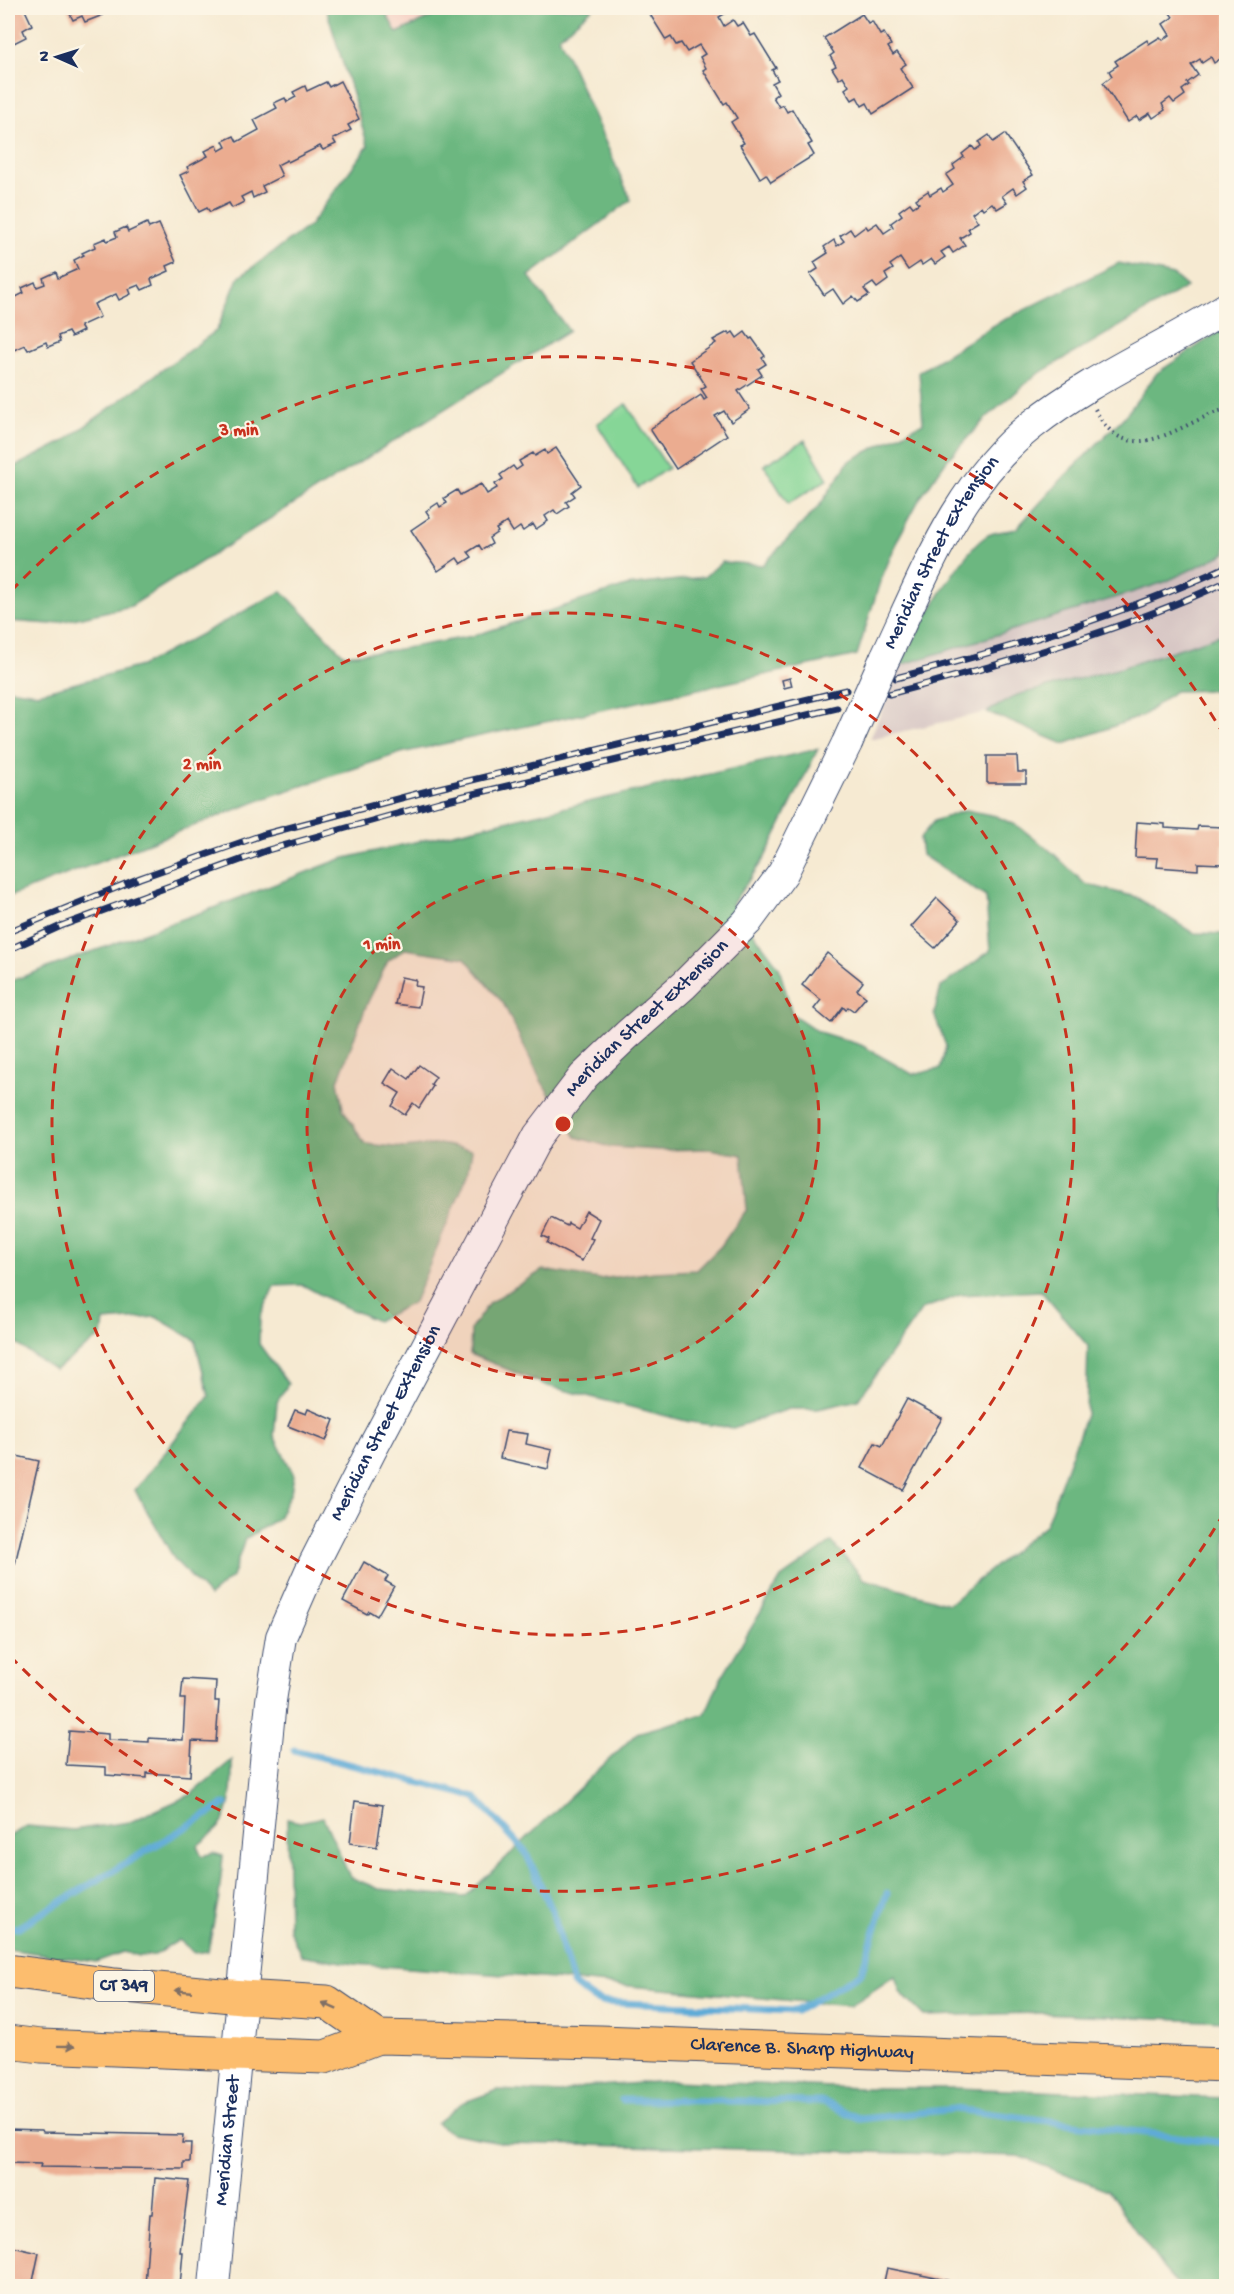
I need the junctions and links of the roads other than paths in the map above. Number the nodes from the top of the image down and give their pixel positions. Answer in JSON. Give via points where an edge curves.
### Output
{"nodes":[{"id":1,"x":1227,"y":308,"type":"edge"},
{"id":2,"x":8,"y":1971,"type":"edge"},
{"id":3,"x":242,"y":1997,"type":"junction"},
{"id":4,"x":378,"y":2037,"type":"junction"},
{"id":5,"x":8,"y":2042,"type":"edge"},
{"id":6,"x":236,"y":2054,"type":"junction"},
{"id":7,"x":1227,"y":2065,"type":"edge"},
{"id":8,"x":214,"y":2286,"type":"edge"}],
"edges":[{"from":1,"to":3,"type":"street","name":"Meridian Street Extension","bridge":true,"via":[[1031,426],[983,474],[942,538],[847,743],[774,888],[734,937],[584,1076],[538,1136],[371,1451],[281,1636]]},
{"from":3,"to":2,"type":"main road","number":"CT 349","one_way":true},
{"from":4,"to":3,"type":"main road","number":"CT 349","one_way":true,"via":[[327,2002]]},
{"from":3,"to":6,"type":"street","name":"Meridian Street"},
{"from":4,"to":6,"type":"main road","name":"Clarence B. Sharp Highway","via":[[325,2057]]},
{"from":4,"to":7,"type":"main road","name":"Clarence B. Sharp Highway"},
{"from":5,"to":6,"type":"main road","name":"Clarence B. Sharp Highway","one_way":true},
{"from":6,"to":8,"type":"street","name":"Meridian Street"}]}
